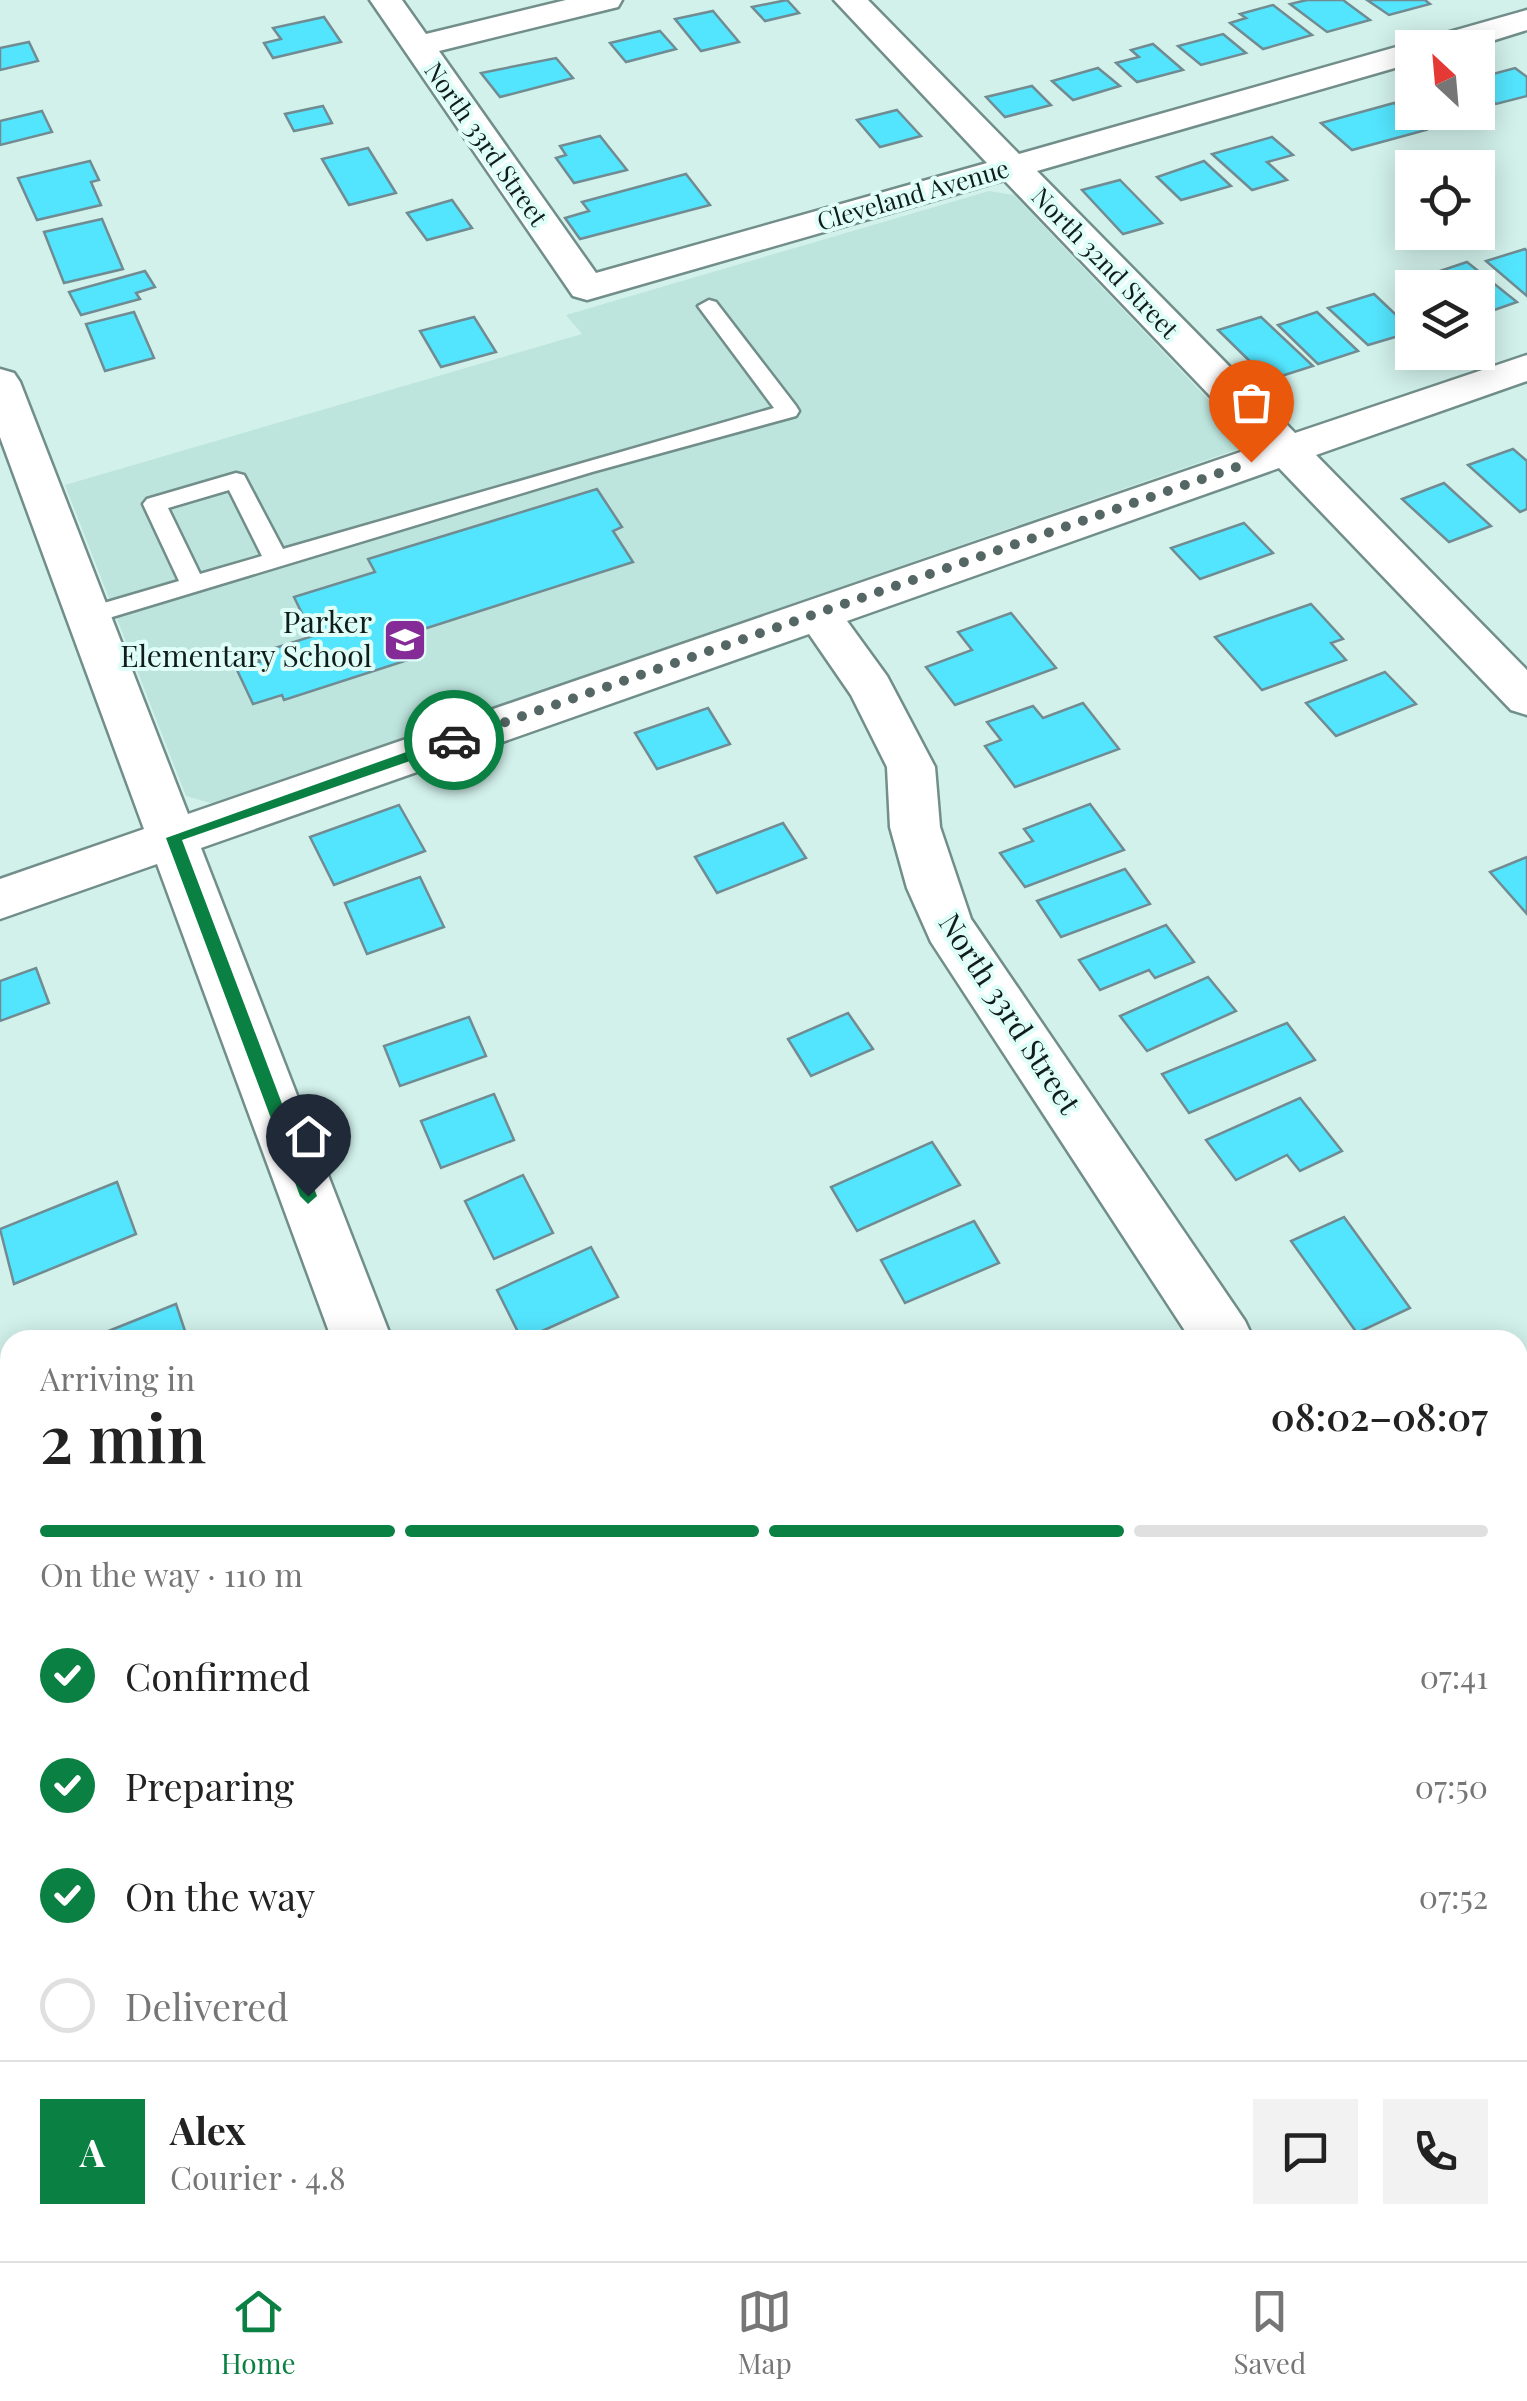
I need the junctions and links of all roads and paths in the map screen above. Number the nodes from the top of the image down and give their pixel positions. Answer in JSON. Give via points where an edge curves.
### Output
{"nodes":[{"id":1,"x":386,"y":0,"type":"edge"},
{"id":2,"x":606,"y":0,"type":"edge"},
{"id":3,"x":850,"y":0,"type":"edge"},
{"id":4,"x":1527,"y":20,"type":"edge"},
{"id":5,"x":1493,"y":30,"type":"edge"},
{"id":6,"x":418,"y":46,"type":"junction"},
{"id":7,"x":1395,"y":58,"type":"edge"},
{"id":8,"x":1012,"y":167,"type":"junction"},
{"id":9,"x":587,"y":288,"type":"joint"},
{"id":10,"x":710,"y":306,"type":"dead end"},
{"id":11,"x":1527,"y":367,"type":"edge"},
{"id":12,"x":0,"y":382,"type":"edge"},
{"id":13,"x":1288,"y":450,"type":"junction"},
{"id":14,"x":277,"y":561,"type":"junction"},
{"id":15,"x":194,"y":587,"type":"junction"},
{"id":16,"x":818,"y":614,"type":"junction"},
{"id":17,"x":89,"y":616,"type":"junction"},
{"id":18,"x":1527,"y":698,"type":"edge"},
{"id":19,"x":174,"y":838,"type":"junction"},
{"id":20,"x":0,"y":899,"type":"edge"},
{"id":21,"x":358,"y":1330,"type":"edge"},
{"id":22,"x":1217,"y":1330,"type":"edge"}],
"edges":[{"from":1,"to":6,"type":"street","name":"North 33rd Street"},
{"from":2,"to":6,"type":"street"},
{"from":3,"to":8,"type":"street","name":"North 32nd Street"},
{"from":4,"to":5,"type":"street"},
{"from":6,"to":9,"type":"street","name":"North 33rd Street"},
{"from":7,"to":8,"type":"street","name":"Cleveland Avenue"},
{"from":8,"to":9,"type":"street","name":"Cleveland Avenue"},
{"from":8,"to":13,"type":"street","name":"North 32nd Street"},
{"from":10,"to":14,"type":"lane","via":[[788,411]]},
{"from":11,"to":13,"type":"street"},
{"from":12,"to":17,"type":"street"},
{"from":13,"to":16,"type":"street"},
{"from":13,"to":18,"type":"street","name":"North 32nd Street"},
{"from":14,"to":15,"type":"lane"},
{"from":14,"to":15,"type":"lane","via":[[236,480],[155,504]]},
{"from":15,"to":17,"type":"lane"},
{"from":16,"to":19,"type":"street"},
{"from":16,"to":22,"type":"street","name":"North 33rd Street","via":[[870,688],[911,767],[915,827],[949,928]]},
{"from":17,"to":19,"type":"street"},
{"from":19,"to":20,"type":"street"},
{"from":19,"to":21,"type":"street"}]}
